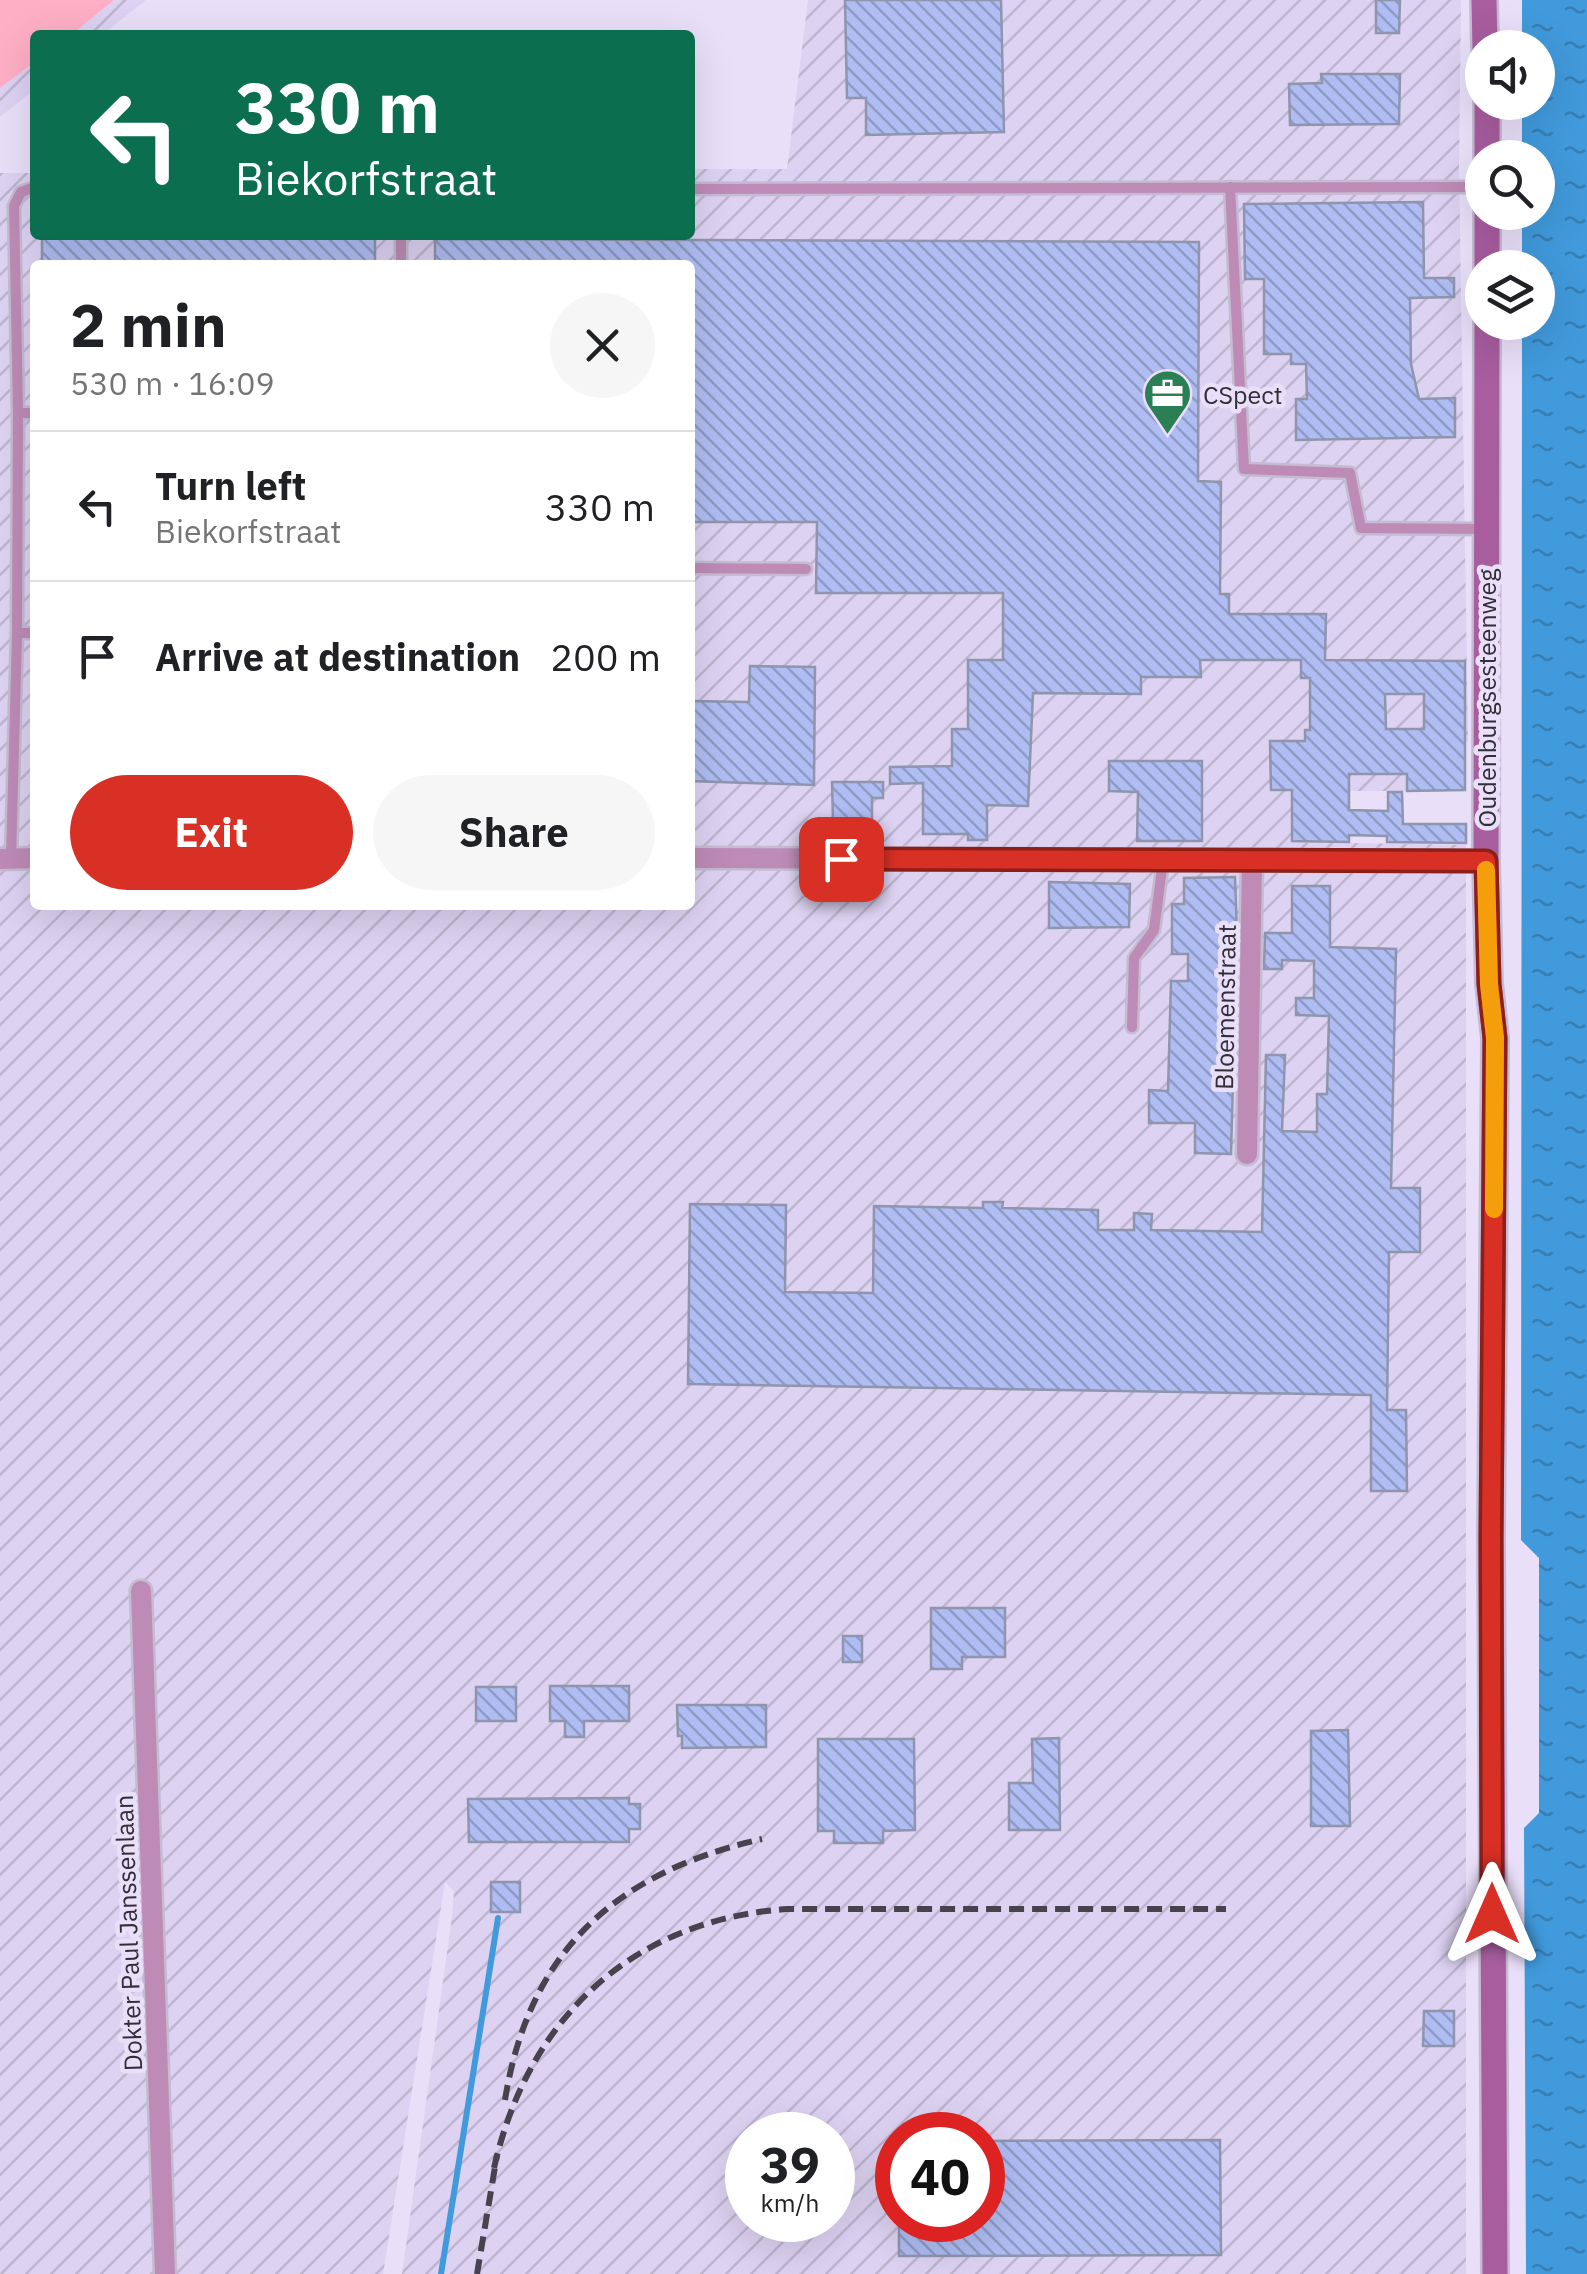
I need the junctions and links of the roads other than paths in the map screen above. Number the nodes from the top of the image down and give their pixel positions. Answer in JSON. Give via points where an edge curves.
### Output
{"nodes":[{"id":1,"x":1484,"y":0,"type":"edge"},
{"id":2,"x":1485,"y":30,"type":"edge"},
{"id":3,"x":1230,"y":187,"type":"junction"},
{"id":4,"x":1465,"y":187,"type":"edge"},
{"id":5,"x":695,"y":188,"type":"edge"},
{"id":6,"x":30,"y":189,"type":"edge"},
{"id":7,"x":1487,"y":340,"type":"edge"},
{"id":8,"x":30,"y":413,"type":"edge"},
{"id":9,"x":18,"y":414,"type":"junction"},
{"id":10,"x":1486,"y":529,"type":"junction"},
{"id":11,"x":695,"y":568,"type":"edge"},
{"id":12,"x":806,"y":569,"type":"dead end"},
{"id":13,"x":18,"y":633,"type":"junction"},
{"id":14,"x":30,"y":633,"type":"edge"},
{"id":15,"x":6,"y":858,"type":"edge"},
{"id":16,"x":695,"y":858,"type":"edge"},
{"id":17,"x":1163,"y":861,"type":"junction"},
{"id":18,"x":1252,"y":861,"type":"junction"},
{"id":19,"x":1486,"y":861,"type":"junction"},
{"id":20,"x":1132,"y":1028,"type":"dead end"},
{"id":21,"x":1247,"y":1154,"type":"dead end"},
{"id":22,"x":141,"y":1591,"type":"dead end"},
{"id":23,"x":165,"y":2274,"type":"edge"},
{"id":24,"x":1495,"y":2274,"type":"edge"}],
"edges":[{"from":1,"to":2,"type":"street"},
{"from":3,"to":4,"type":"lane"},
{"from":3,"to":5,"type":"lane"},
{"from":3,"to":10,"type":"lane","via":[[1244,469],[1350,473],[1361,528]]},
{"from":6,"to":9,"type":"lane","via":[[14,206]]},
{"from":7,"to":10,"type":"street","name":"Oudenburgsesteenweg"},
{"from":8,"to":9,"type":"lane"},
{"from":9,"to":13,"type":"lane"},
{"from":10,"to":19,"type":"street","name":"Oudenburgsesteenweg"},
{"from":11,"to":12,"type":"lane"},
{"from":13,"to":14,"type":"lane"},
{"from":13,"to":15,"type":"lane"},
{"from":16,"to":17,"type":"street"},
{"from":17,"to":18,"type":"street"},
{"from":17,"to":20,"type":"lane","via":[[1154,930],[1134,958]]},
{"from":18,"to":19,"type":"street"},
{"from":18,"to":21,"type":"street","name":"Bloemenstraat"},
{"from":19,"to":24,"type":"street","name":"Oudenburgsesteenweg","via":[[1495,1038]]},
{"from":22,"to":23,"type":"street","name":"Dokter Paul Janssenlaan"}]}
